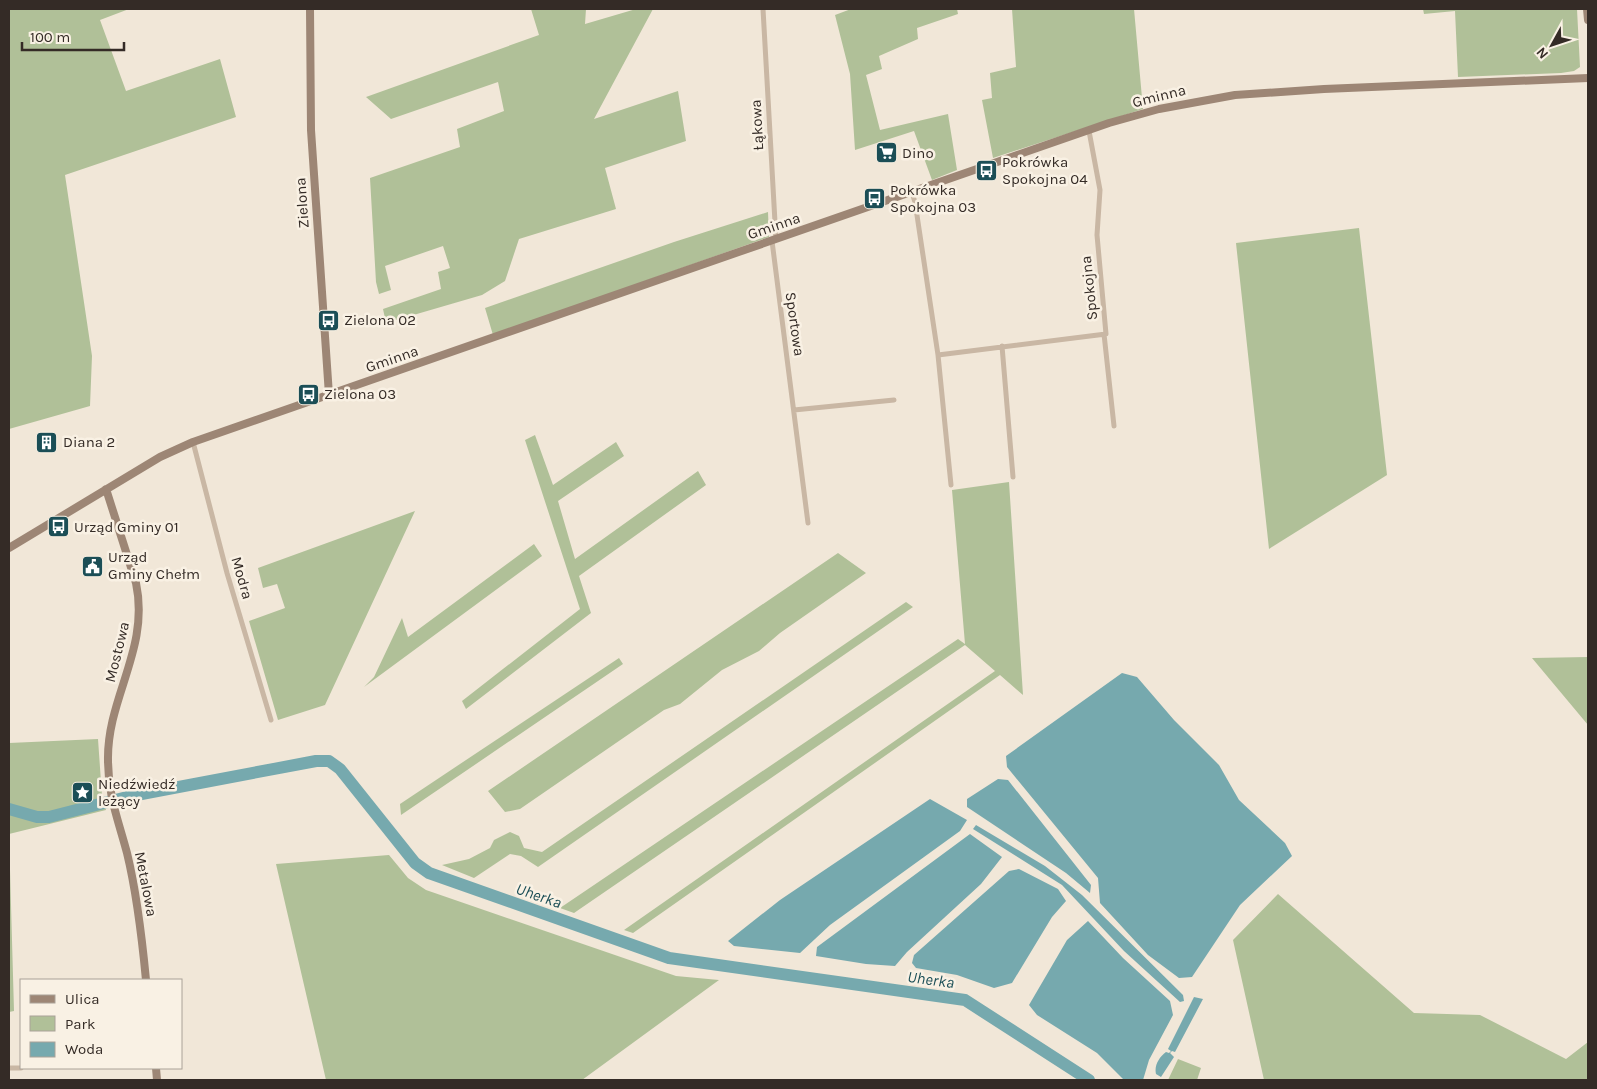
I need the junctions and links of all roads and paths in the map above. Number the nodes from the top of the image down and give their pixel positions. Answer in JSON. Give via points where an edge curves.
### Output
{"nodes":[{"id":1,"x":310,"y":9,"type":"edge"},
{"id":2,"x":763,"y":9,"type":"edge"},
{"id":3,"x":1588,"y":9,"type":"edge"},
{"id":4,"x":1588,"y":20,"type":"edge"},
{"id":5,"x":1588,"y":78,"type":"edge"},
{"id":6,"x":1089,"y":131,"type":"junction"},
{"id":7,"x":912,"y":193,"type":"junction"},
{"id":8,"x":774,"y":240,"type":"junction"},
{"id":9,"x":1104,"y":334,"type":"junction"},
{"id":10,"x":1002,"y":346,"type":"junction"},
{"id":11,"x":938,"y":355,"type":"junction"},
{"id":12,"x":329,"y":395,"type":"junction"},
{"id":13,"x":894,"y":400,"type":"dead end"},
{"id":14,"x":794,"y":410,"type":"junction"},
{"id":15,"x":1114,"y":426,"type":"dead end"},
{"id":16,"x":193,"y":442,"type":"junction"},
{"id":17,"x":1013,"y":478,"type":"dead end"},
{"id":18,"x":951,"y":485,"type":"dead end"},
{"id":19,"x":106,"y":489,"type":"junction"},
{"id":20,"x":808,"y":523,"type":"dead end"},
{"id":21,"x":9,"y":548,"type":"edge"},
{"id":22,"x":271,"y":720,"type":"dead end"},
{"id":23,"x":110,"y":794,"type":"joint"},
{"id":24,"x":146,"y":979,"type":"edge"}],
"edges":[{"from":1,"to":12,"type":"main road","name":"Zielona","via":[[311,130]]},
{"from":2,"to":8,"type":"street","name":"Łąkowa"},
{"from":3,"to":4,"type":"main road"},
{"from":5,"to":6,"type":"main road","name":"Gminna","via":[[1236,95],[1159,109]]},
{"from":6,"to":7,"type":"main road","name":"Gminna"},
{"from":6,"to":9,"type":"street","name":"Spokojna","via":[[1100,195],[1097,234]]},
{"from":7,"to":8,"type":"main road","name":"Gminna"},
{"from":7,"to":11,"type":"street"},
{"from":8,"to":12,"type":"main road","name":"Gminna"},
{"from":8,"to":14,"type":"street","name":"Sportowa"},
{"from":9,"to":10,"type":"street","name":"Spokojna"},
{"from":9,"to":15,"type":"street"},
{"from":10,"to":11,"type":"street","name":"Spokojna"},
{"from":10,"to":17,"type":"street"},
{"from":11,"to":18,"type":"street"},
{"from":12,"to":16,"type":"main road","name":"Gminna"},
{"from":13,"to":14,"type":"street"},
{"from":14,"to":20,"type":"street","name":"Sportowa"},
{"from":16,"to":19,"type":"main road","name":"Gminna"},
{"from":16,"to":22,"type":"street","name":"Modra","via":[[227,573]]},
{"from":19,"to":21,"type":"main road","name":"Gminna"},
{"from":19,"to":23,"type":"main road","name":"Mostowa","via":[[136,583],[140,613],[135,645],[108,741]]},
{"from":23,"to":24,"type":"main road","name":"Metalowa","via":[[137,902]]}]}
